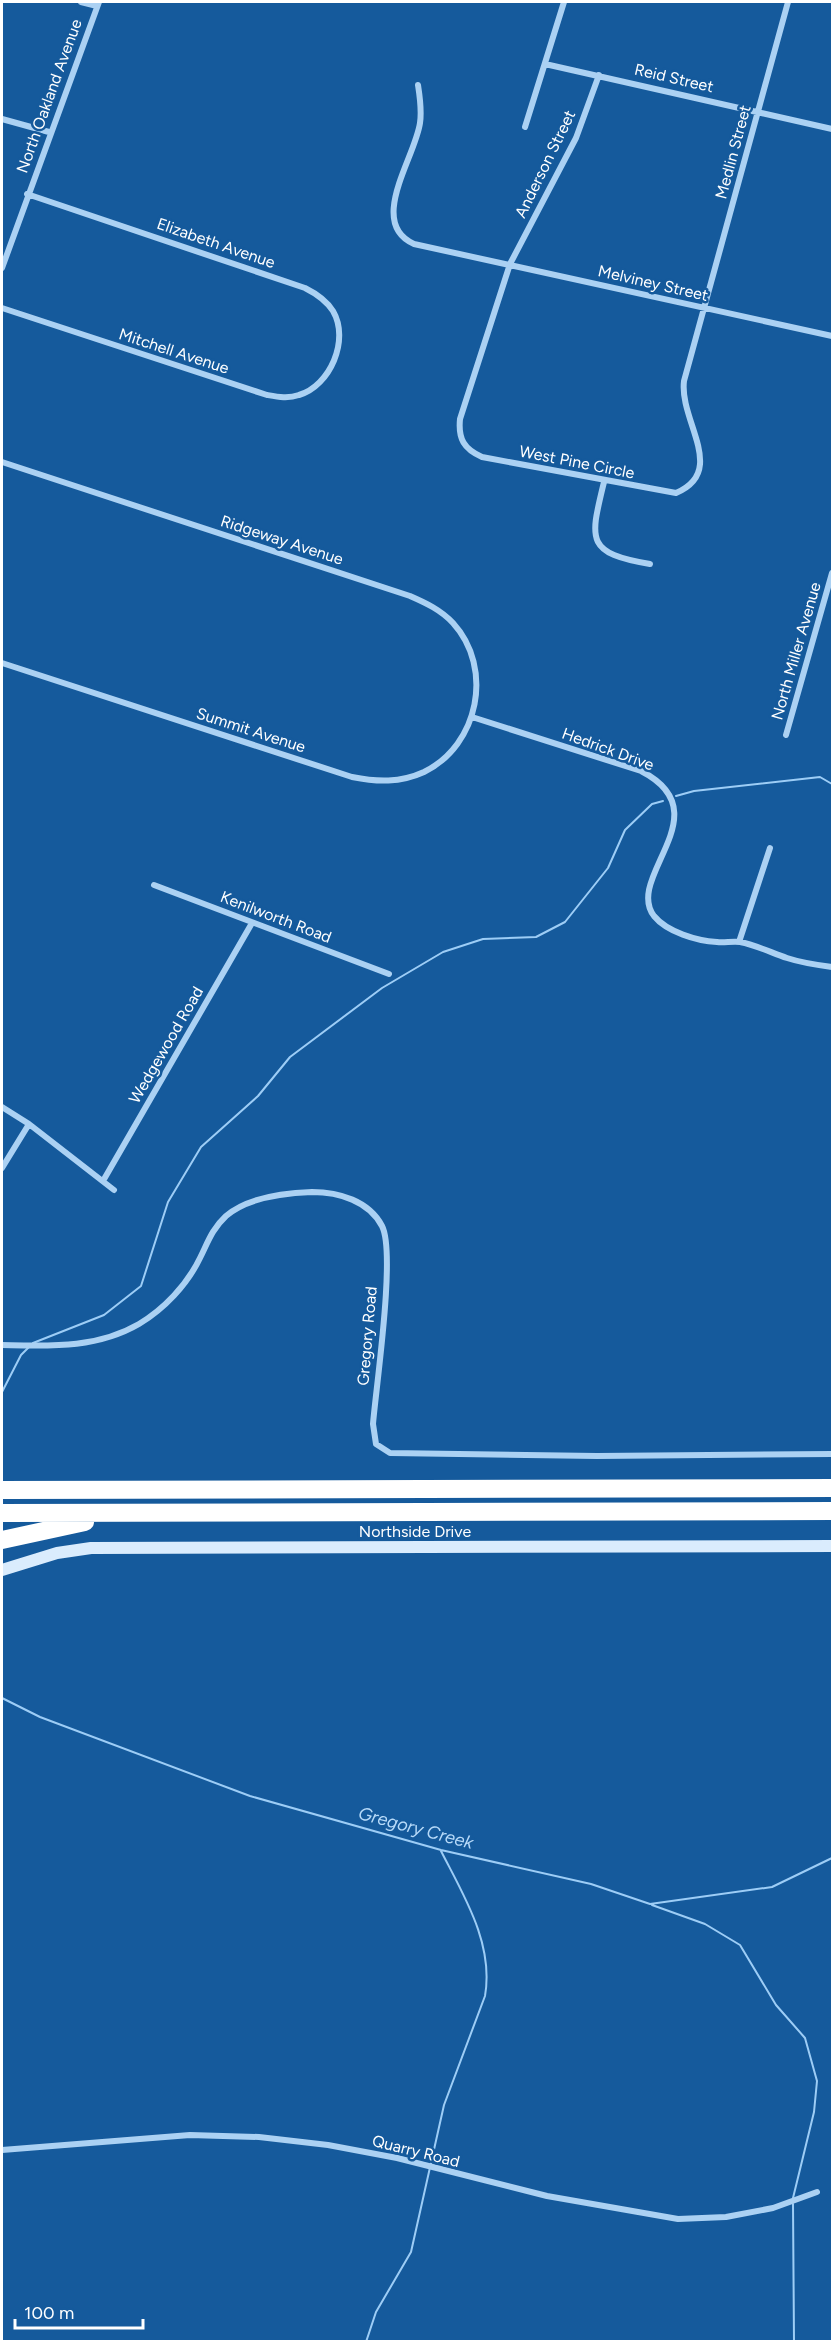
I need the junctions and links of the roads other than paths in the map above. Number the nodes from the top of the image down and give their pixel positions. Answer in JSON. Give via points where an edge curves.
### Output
{"nodes":[{"id":1,"x":81,"y":2,"type":"edge"},
{"id":2,"x":564,"y":2,"type":"edge"},
{"id":3,"x":788,"y":2,"type":"edge"},
{"id":4,"x":98,"y":4,"type":"edge"},
{"id":5,"x":545,"y":64,"type":"junction"},
{"id":6,"x":599,"y":75,"type":"junction"},
{"id":7,"x":418,"y":85,"type":"dead end"},
{"id":8,"x":758,"y":111,"type":"junction"},
{"id":9,"x":2,"y":119,"type":"edge"},
{"id":10,"x":525,"y":127,"type":"dead end"},
{"id":11,"x":832,"y":129,"type":"edge"},
{"id":12,"x":49,"y":132,"type":"junction"},
{"id":13,"x":27,"y":194,"type":"junction"},
{"id":14,"x":510,"y":264,"type":"junction"},
{"id":15,"x":2,"y":268,"type":"edge"},
{"id":16,"x":2,"y":308,"type":"edge"},
{"id":17,"x":704,"y":309,"type":"junction"},
{"id":18,"x":832,"y":336,"type":"edge"},
{"id":19,"x":330,"y":367,"type":"joint"},
{"id":20,"x":2,"y":462,"type":"edge"},
{"id":21,"x":604,"y":482,"type":"junction"},
{"id":22,"x":650,"y":564,"type":"dead end"},
{"id":23,"x":832,"y":573,"type":"edge"},
{"id":24,"x":2,"y":663,"type":"edge"},
{"id":25,"x":472,"y":717,"type":"junction"},
{"id":26,"x":786,"y":735,"type":"dead end"},
{"id":27,"x":770,"y":848,"type":"dead end"},
{"id":28,"x":154,"y":885,"type":"dead end"},
{"id":29,"x":252,"y":923,"type":"junction"},
{"id":30,"x":739,"y":942,"type":"junction"},
{"id":31,"x":832,"y":966,"type":"edge"},
{"id":32,"x":389,"y":974,"type":"dead end"},
{"id":33,"x":2,"y":1107,"type":"edge"},
{"id":34,"x":29,"y":1124,"type":"junction"},
{"id":35,"x":2,"y":1168,"type":"edge"},
{"id":36,"x":103,"y":1181,"type":"junction"},
{"id":37,"x":114,"y":1190,"type":"dead end"},
{"id":38,"x":2,"y":1345,"type":"edge"},
{"id":39,"x":832,"y":1454,"type":"edge"},
{"id":40,"x":832,"y":1488,"type":"edge"},
{"id":41,"x":2,"y":1490,"type":"edge"},
{"id":42,"x":832,"y":1511,"type":"edge"},
{"id":43,"x":204,"y":1512,"type":"junction"},
{"id":44,"x":2,"y":1513,"type":"edge"},
{"id":45,"x":2,"y":1540,"type":"edge"},
{"id":46,"x":832,"y":1545,"type":"edge"},
{"id":47,"x":2,"y":1570,"type":"edge"},
{"id":48,"x":2,"y":2150,"type":"edge"},
{"id":49,"x":818,"y":2192,"type":"dead end"}],
"edges":[{"from":1,"to":4,"type":"street"},
{"from":2,"to":5,"type":"street"},
{"from":3,"to":8,"type":"street","name":"Medlin Street"},
{"from":4,"to":12,"type":"street","name":"North Oakland Avenue"},
{"from":5,"to":6,"type":"street","name":"Reid Street"},
{"from":5,"to":10,"type":"street"},
{"from":6,"to":8,"type":"street","name":"Reid Street"},
{"from":6,"to":14,"type":"street","name":"Anderson Street","via":[[576,138]]},
{"from":7,"to":14,"type":"street","name":"Melviney Street","via":[[420,122],[392,215],[397,232],[414,244]]},
{"from":8,"to":11,"type":"street","name":"Reid Street"},
{"from":8,"to":17,"type":"street","name":"Medlin Street"},
{"from":9,"to":12,"type":"street"},
{"from":12,"to":13,"type":"street","name":"North Oakland Avenue"},
{"from":13,"to":15,"type":"street","name":"North Oakland Avenue"},
{"from":13,"to":19,"type":"street","name":"Elizabeth Avenue","via":[[314,292],[334,313],[339,331]]},
{"from":14,"to":17,"type":"street","name":"Melviney Street"},
{"from":14,"to":21,"type":"street","name":"West Pine Circle","via":[[460,419],[463,443],[482,457]]},
{"from":16,"to":19,"type":"street","name":"Mitchell Avenue","via":[[283,398],[314,388]]},
{"from":17,"to":18,"type":"street","name":"Melviney Street"},
{"from":17,"to":21,"type":"street","name":"West Pine Circle","via":[[682,393],[702,464],[698,478],[676,494]]},
{"from":20,"to":25,"type":"street","name":"Ridgeway Avenue","via":[[410,596],[433,607],[453,623],[471,653],[477,693]]},
{"from":21,"to":22,"type":"street","via":[[594,531],[603,549],[617,558]]},
{"from":23,"to":26,"type":"street","name":"North Miller Avenue"},
{"from":24,"to":25,"type":"street","name":"Summit Avenue","via":[[376,782],[401,780],[438,763],[461,740]]},
{"from":25,"to":30,"type":"street","name":"Hedrick Drive","via":[[655,778],[669,797],[674,820],[650,887],[648,902],[655,916],[694,938]]},
{"from":27,"to":30,"type":"street"},
{"from":28,"to":29,"type":"street","name":"Kenilworth Road"},
{"from":29,"to":32,"type":"street","name":"Kenilworth Road"},
{"from":29,"to":36,"type":"street","name":"Wedgewood Road"},
{"from":30,"to":31,"type":"street","name":"Hedrick Drive","via":[[790,959]]},
{"from":33,"to":34,"type":"street"},
{"from":34,"to":35,"type":"street"},
{"from":34,"to":36,"type":"street"},
{"from":36,"to":37,"type":"street"},
{"from":38,"to":39,"type":"street","name":"Gregory Road","via":[[82,1344],[139,1324],[184,1284],[206,1241],[228,1214],[256,1201],[316,1192],[362,1203],[383,1228],[387,1244],[386,1281],[373,1424],[376,1444],[390,1453]]},
{"from":40,"to":41,"type":"highway"},
{"from":42,"to":43,"type":"highway"},
{"from":43,"to":44,"type":"highway"},
{"from":43,"to":45,"type":"highway","via":[[134,1515],[64,1525]]},
{"from":46,"to":47,"type":"street","name":"Northside Drive","via":[[91,1548],[57,1553]]},
{"from":48,"to":49,"type":"street","name":"Quarry Road","via":[[190,2135],[260,2137],[397,2158],[547,2196],[678,2218],[726,2217],[772,2208]]}]}
